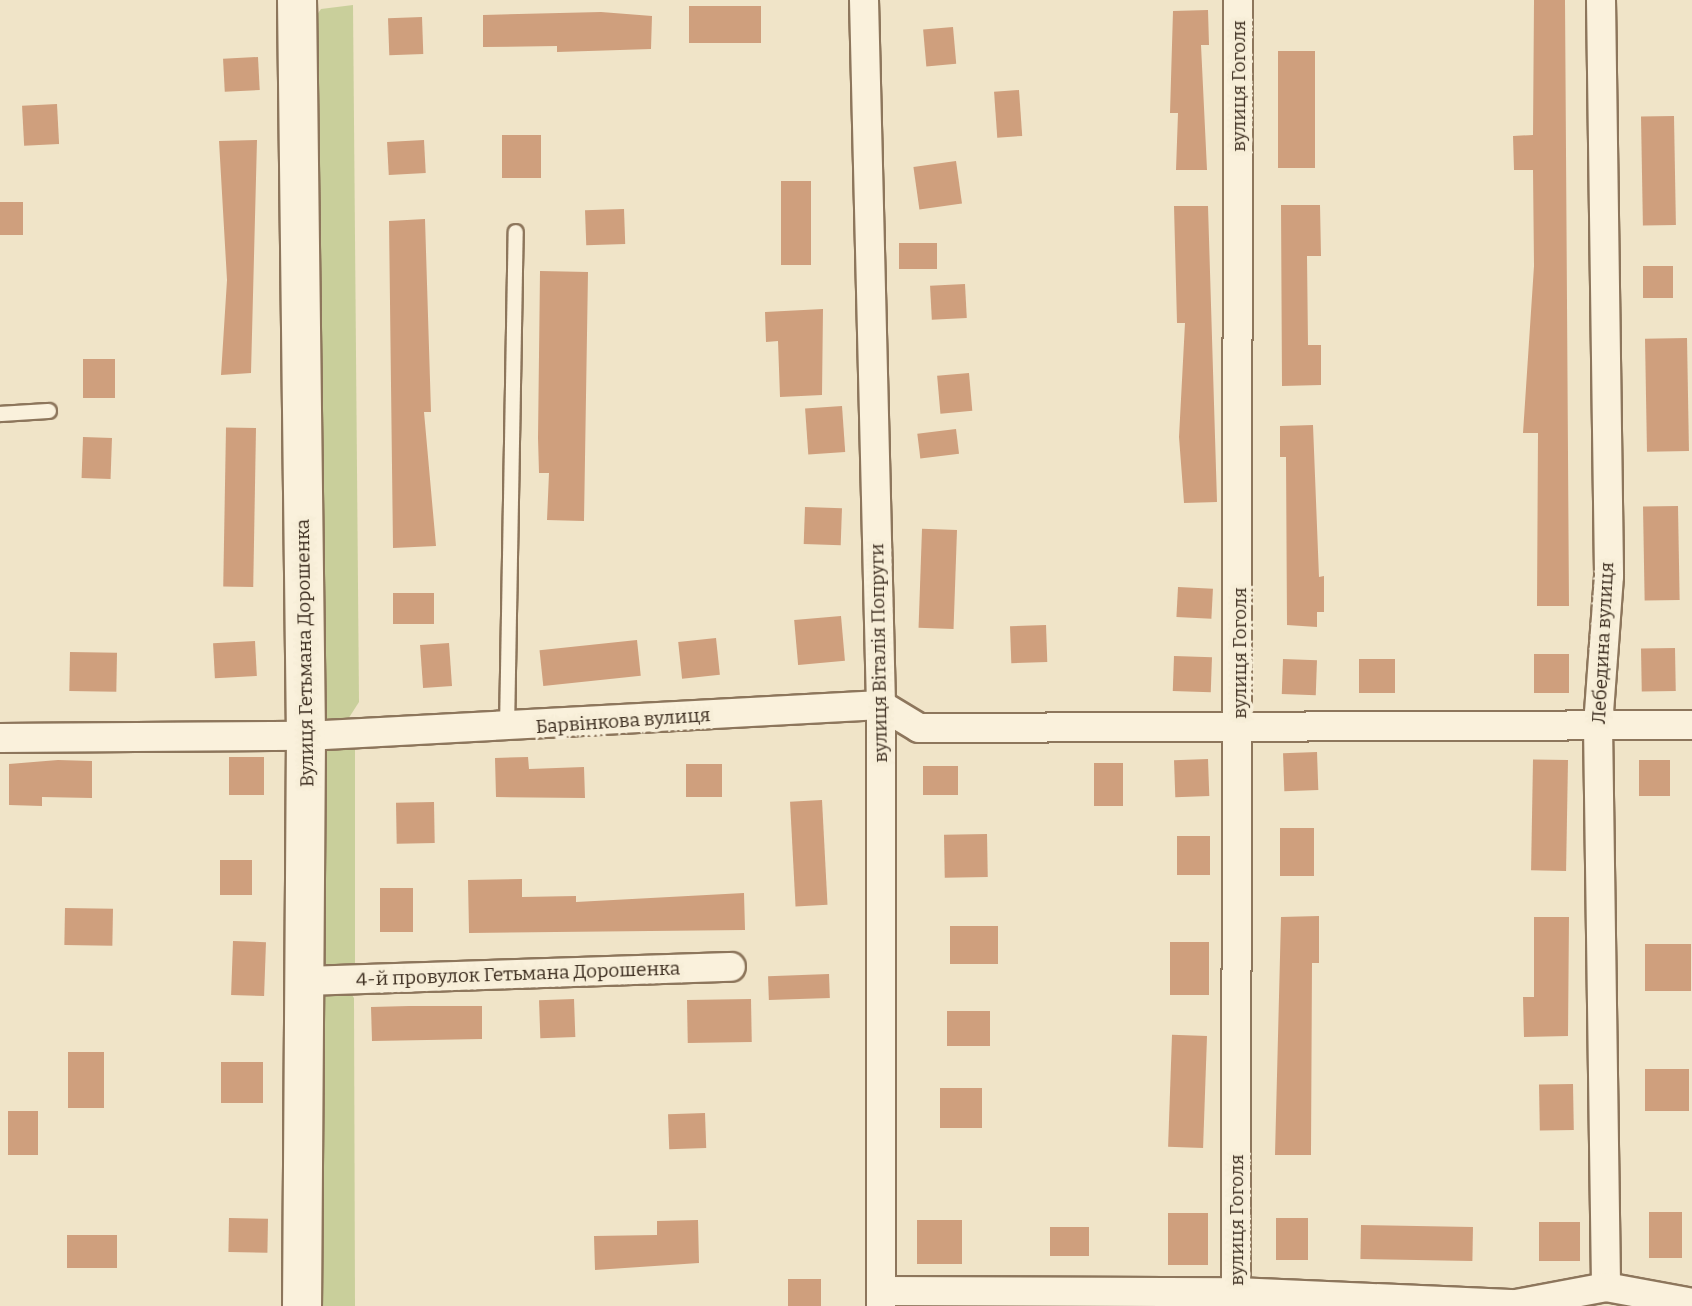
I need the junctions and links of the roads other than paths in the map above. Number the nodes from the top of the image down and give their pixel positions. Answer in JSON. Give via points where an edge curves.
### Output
{"nodes":[{"id":1,"x":297,"y":0,"type":"edge"},
{"id":2,"x":864,"y":0,"type":"edge"},
{"id":3,"x":1238,"y":0,"type":"edge"},
{"id":4,"x":1601,"y":0,"type":"edge"},
{"id":5,"x":516,"y":232,"type":"dead end"},
{"id":6,"x":49,"y":411,"type":"dead end"},
{"id":7,"x":0,"y":414,"type":"edge"},
{"id":8,"x":881,"y":705,"type":"junction"},
{"id":9,"x":1598,"y":725,"type":"junction"},
{"id":10,"x":1692,"y":725,"type":"edge"},
{"id":11,"x":507,"y":729,"type":"junction"},
{"id":12,"x":1241,"y":730,"type":"junction"},
{"id":13,"x":306,"y":736,"type":"junction"},
{"id":14,"x":0,"y":738,"type":"edge"},
{"id":15,"x":731,"y":967,"type":"dead end"},
{"id":16,"x":304,"y":981,"type":"junction"},
{"id":17,"x":1606,"y":1287,"type":"junction"},
{"id":18,"x":881,"y":1299,"type":"edge"},
{"id":19,"x":1236,"y":1299,"type":"edge"},
{"id":20,"x":1692,"y":1303,"type":"edge"},
{"id":21,"x":1516,"y":1305,"type":"edge"},
{"id":22,"x":302,"y":1306,"type":"edge"}],
"edges":[{"from":1,"to":13,"type":"street","name":"Вулиця Гетьмана Дорошенка"},
{"from":2,"to":8,"type":"street","name":"вулиця Віталія Попруги"},
{"from":3,"to":12,"type":"street","name":"вулиця Гоголя"},
{"from":4,"to":9,"type":"street","name":"Лебедина вулиця","via":[[1609,576]]},
{"from":5,"to":11,"type":"lane"},
{"from":6,"to":7,"type":"lane"},
{"from":8,"to":11,"type":"street","name":"Барвінкова вулиця"},
{"from":8,"to":12,"type":"street","via":[[919,728]]},
{"from":8,"to":18,"type":"street","name":"вулиця Віталія Попруги"},
{"from":9,"to":10,"type":"street"},
{"from":9,"to":12,"type":"street"},
{"from":9,"to":17,"type":"street","name":"Лебедина вулиця"},
{"from":11,"to":13,"type":"street","name":"Барвінкова вулиця"},
{"from":12,"to":19,"type":"street","name":"вулиця Гоголя"},
{"from":13,"to":14,"type":"street","name":"Барвінкова вулиця"},
{"from":13,"to":16,"type":"street","name":"Вулиця Гетьмана Дорошенка"},
{"from":15,"to":16,"type":"street","name":"4-й провулок Гетьмана Дорошенка"},
{"from":16,"to":22,"type":"street","name":"Вулиця Гетьмана Дорошенка"},
{"from":17,"to":20,"type":"street"},
{"from":17,"to":21,"type":"street"},
{"from":18,"to":19,"type":"street"},
{"from":19,"to":21,"type":"street"}]}
